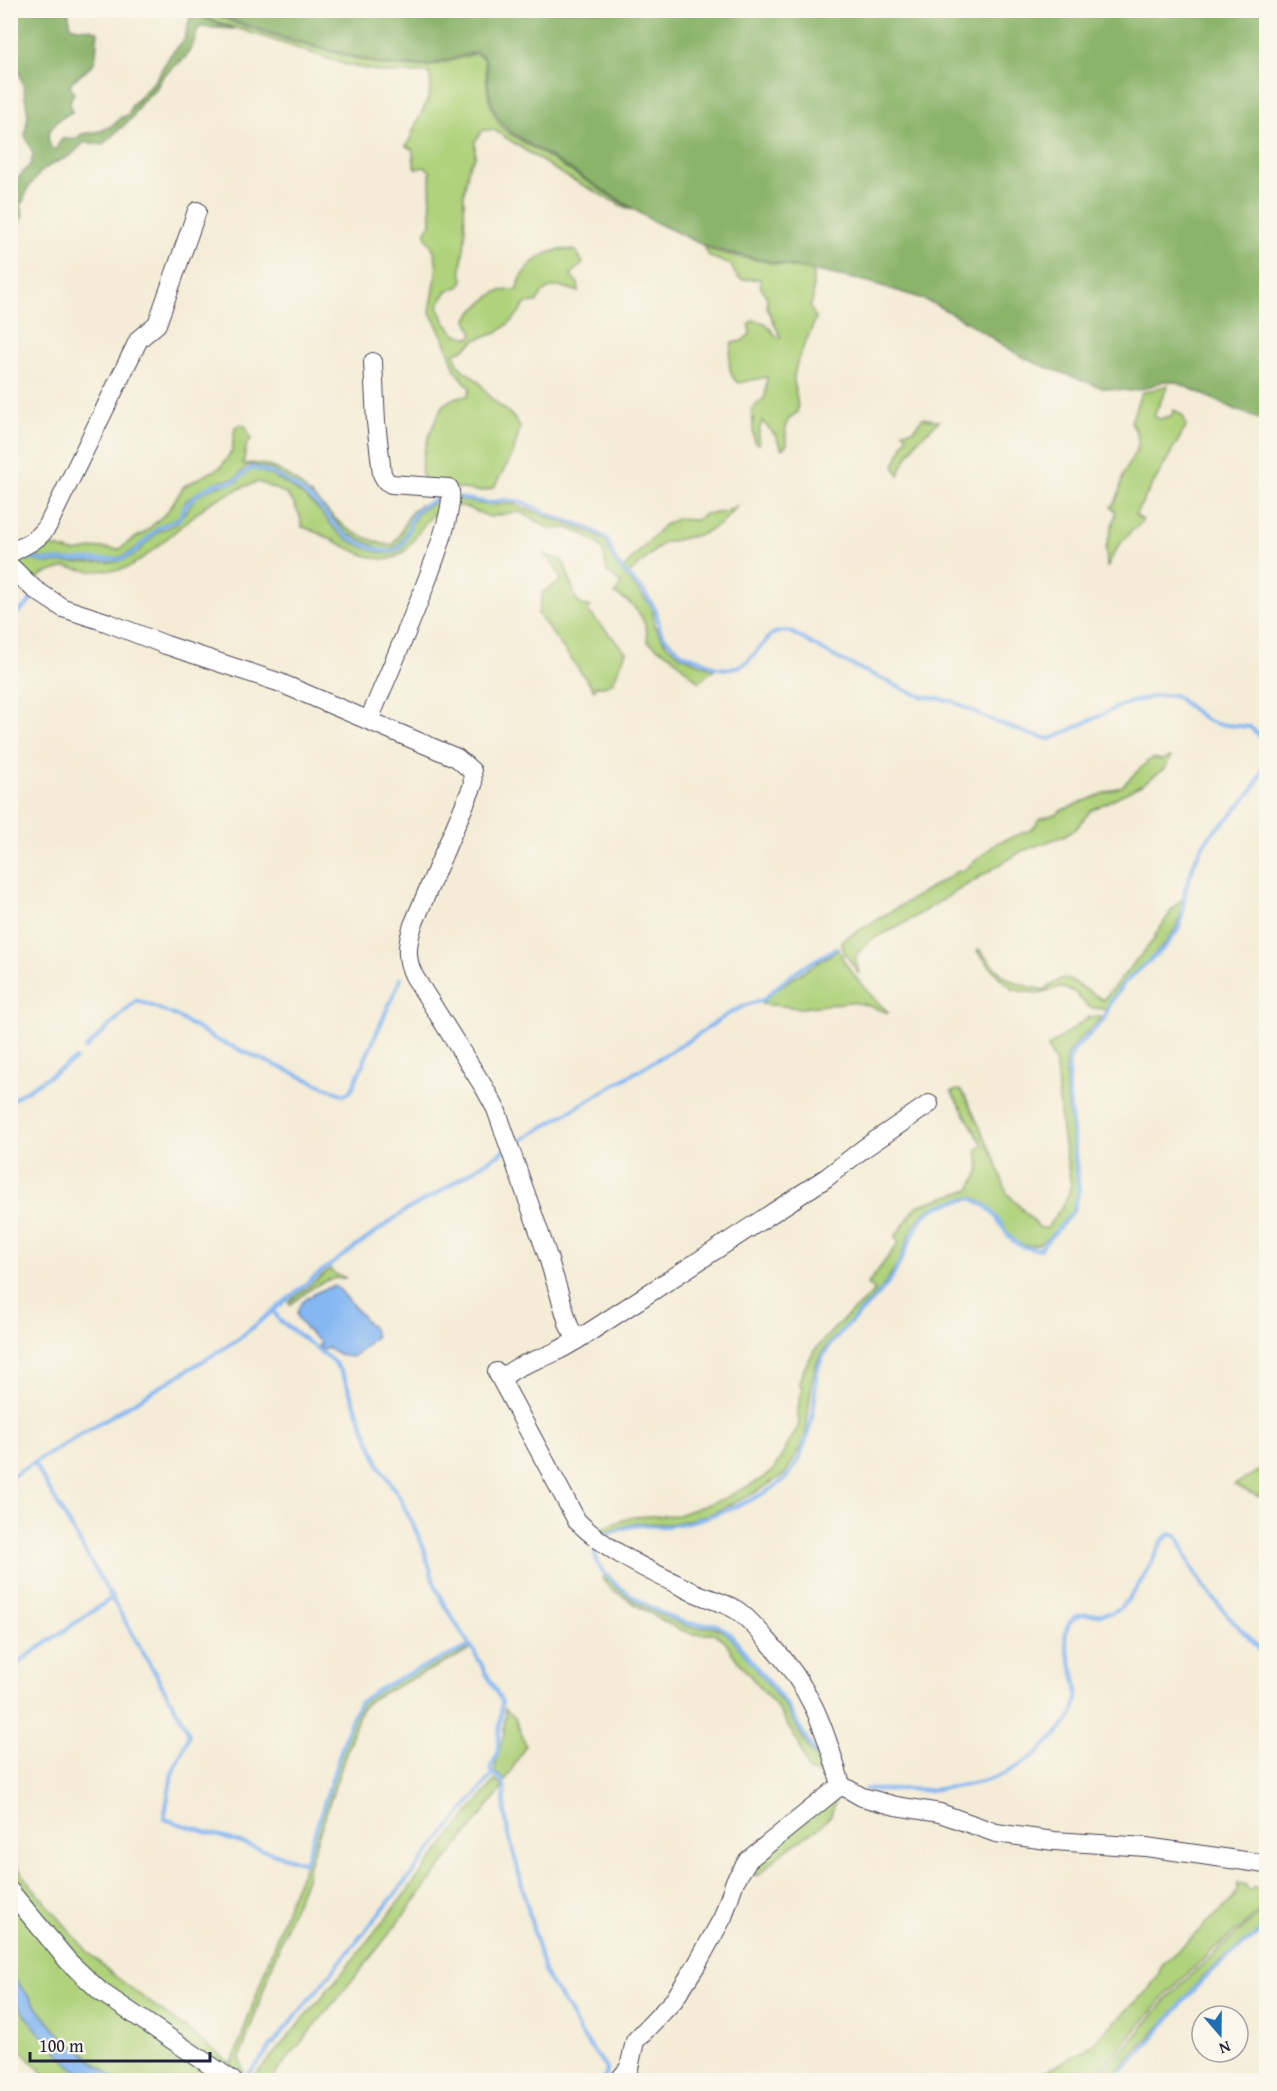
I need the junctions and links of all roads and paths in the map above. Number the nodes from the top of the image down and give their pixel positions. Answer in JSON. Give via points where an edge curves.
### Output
{"nodes":[{"id":1,"x":196,"y":211,"type":"dead end"},
{"id":2,"x":373,"y":362,"type":"dead end"},
{"id":3,"x":10,"y":553,"type":"edge"},
{"id":4,"x":10,"y":566,"type":"edge"},
{"id":5,"x":369,"y":720,"type":"junction"},
{"id":6,"x":929,"y":1104,"type":"dead end"},
{"id":7,"x":577,"y":1340,"type":"junction"},
{"id":8,"x":841,"y":1785,"type":"junction"},
{"id":9,"x":1266,"y":1863,"type":"edge"},
{"id":10,"x":10,"y":1892,"type":"edge"},
{"id":11,"x":232,"y":2080,"type":"edge"},
{"id":12,"x":619,"y":2080,"type":"edge"}],
"edges":[{"from":1,"to":3,"type":"street","via":[[157,324],[139,339],[48,525],[42,536]]},
{"from":2,"to":5,"type":"street","via":[[382,474],[391,484],[449,488],[451,501],[438,549]]},
{"from":4,"to":5,"type":"street","via":[[34,589],[63,608],[278,682]]},
{"from":5,"to":7,"type":"street","via":[[457,758],[472,771],[473,785],[413,925],[407,957],[414,976],[500,1119]]},
{"from":6,"to":7,"type":"street","via":[[826,1178]]},
{"from":7,"to":8,"type":"street","via":[[499,1376],[577,1521],[614,1552],[735,1609],[753,1624],[778,1652],[816,1708]]},
{"from":8,"to":9,"type":"street","via":[[862,1797],[940,1813],[996,1833]]},
{"from":8,"to":12,"type":"street","via":[[748,1860],[697,1964],[674,2000],[635,2041],[629,2068]]},
{"from":10,"to":11,"type":"street","via":[[68,1962],[101,1992]]}]}
